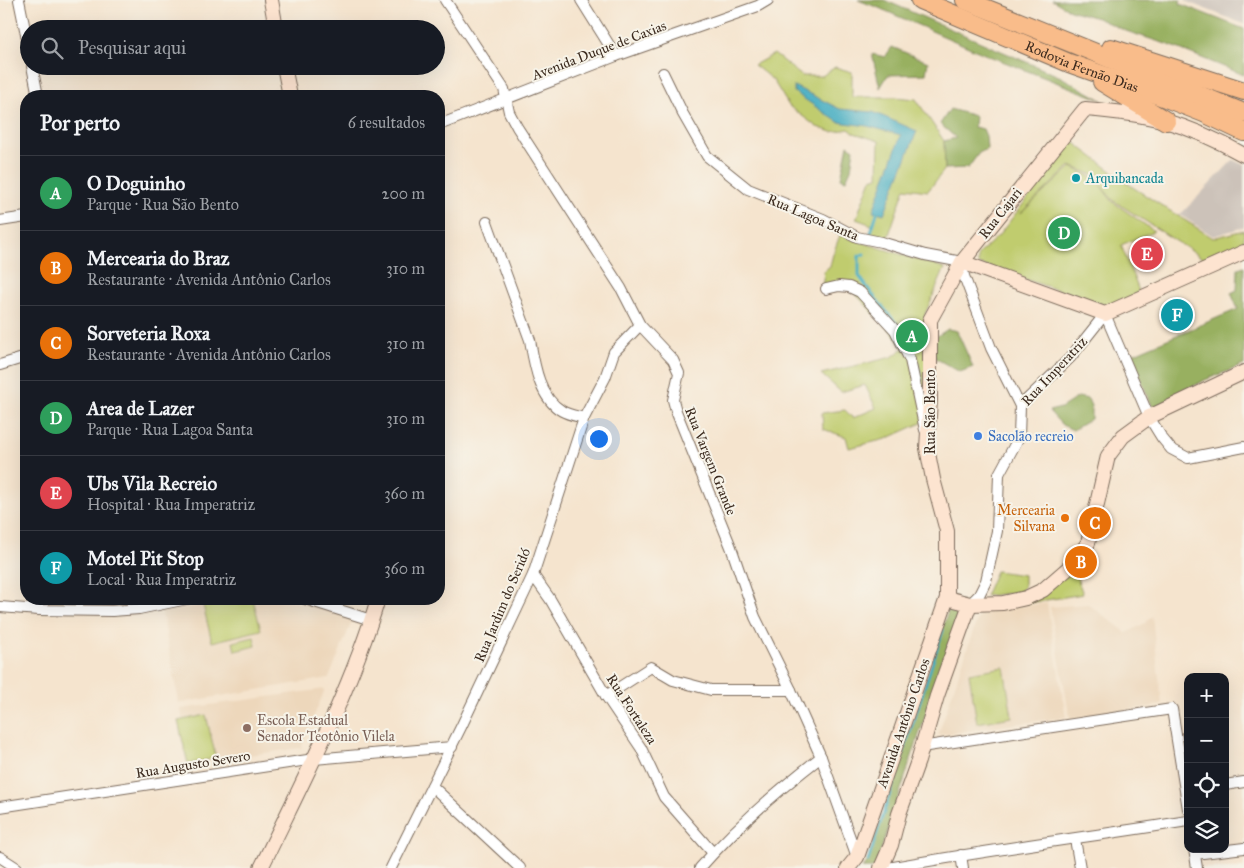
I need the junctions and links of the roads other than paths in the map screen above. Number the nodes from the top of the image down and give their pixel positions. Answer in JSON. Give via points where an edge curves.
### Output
{"nodes":[{"id":1,"x":19,"y":0,"type":"edge"},
{"id":2,"x":271,"y":0,"type":"edge"},
{"id":3,"x":445,"y":0,"type":"edge"},
{"id":4,"x":581,"y":0,"type":"edge"},
{"id":5,"x":768,"y":0,"type":"edge"},
{"id":6,"x":920,"y":0,"type":"edge"},
{"id":7,"x":965,"y":0,"type":"edge"},
{"id":8,"x":23,"y":20,"type":"edge"},
{"id":9,"x":274,"y":20,"type":"edge"},
{"id":10,"x":1029,"y":26,"type":"junction"},
{"id":11,"x":616,"y":56,"type":"junction"},
{"id":12,"x":1069,"y":63,"type":"junction"},
{"id":13,"x":663,"y":73,"type":"dead end"},
{"id":14,"x":34,"y":75,"type":"edge"},
{"id":15,"x":286,"y":75,"type":"edge"},
{"id":16,"x":37,"y":90,"type":"edge"},
{"id":17,"x":289,"y":90,"type":"edge"},
{"id":18,"x":1244,"y":91,"type":"edge"},
{"id":19,"x":507,"y":100,"type":"junction"},
{"id":20,"x":1244,"y":113,"type":"edge"},
{"id":21,"x":1166,"y":121,"type":"junction"},
{"id":22,"x":445,"y":124,"type":"edge"},
{"id":23,"x":1244,"y":132,"type":"edge"},
{"id":24,"x":1244,"y":155,"type":"edge"},
{"id":25,"x":20,"y":218,"type":"edge"},
{"id":26,"x":0,"y":220,"type":"edge"},
{"id":27,"x":488,"y":222,"type":"dead end"},
{"id":28,"x":1244,"y":252,"type":"edge"},
{"id":29,"x":962,"y":262,"type":"junction"},
{"id":30,"x":826,"y":289,"type":"dead end"},
{"id":31,"x":1105,"y":314,"type":"junction"},
{"id":32,"x":640,"y":325,"type":"junction"},
{"id":33,"x":20,"y":359,"type":"edge"},
{"id":34,"x":0,"y":365,"type":"edge"},
{"id":35,"x":1244,"y":372,"type":"edge"},
{"id":36,"x":1020,"y":406,"type":"junction"},
{"id":37,"x":584,"y":418,"type":"junction"},
{"id":38,"x":1149,"y":418,"type":"junction"},
{"id":39,"x":927,"y":438,"type":"junction"},
{"id":40,"x":1244,"y":447,"type":"edge"},
{"id":41,"x":533,"y":575,"type":"junction"},
{"id":42,"x":947,"y":598,"type":"junction"},
{"id":43,"x":970,"y":604,"type":"junction"},
{"id":44,"x":158,"y":605,"type":"edge"},
{"id":45,"x":324,"y":605,"type":"edge"},
{"id":46,"x":376,"y":605,"type":"edge"},
{"id":47,"x":0,"y":607,"type":"edge"},
{"id":48,"x":371,"y":620,"type":"junction"},
{"id":49,"x":791,"y":690,"type":"junction"},
{"id":50,"x":606,"y":696,"type":"junction"},
{"id":51,"x":452,"y":747,"type":"junction"},
{"id":52,"x":921,"y":747,"type":"junction"},
{"id":53,"x":821,"y":757,"type":"junction"},
{"id":54,"x":314,"y":759,"type":"junction"},
{"id":55,"x":1184,"y":778,"type":"edge"},
{"id":56,"x":1244,"y":782,"type":"edge"},
{"id":57,"x":1229,"y":784,"type":"edge"},
{"id":58,"x":432,"y":786,"type":"junction"},
{"id":59,"x":0,"y":807,"type":"edge"},
{"id":60,"x":1184,"y":822,"type":"edge"},
{"id":61,"x":1075,"y":840,"type":"junction"},
{"id":62,"x":1244,"y":848,"type":"edge"},
{"id":63,"x":1229,"y":849,"type":"edge"},
{"id":64,"x":714,"y":853,"type":"junction"},
{"id":65,"x":1195,"y":853,"type":"edge"},
{"id":66,"x":961,"y":855,"type":"junction"},
{"id":67,"x":0,"y":857,"type":"edge"},
{"id":68,"x":852,"y":863,"type":"edge"},
{"id":69,"x":17,"y":868,"type":"edge"},
{"id":70,"x":261,"y":868,"type":"edge"},
{"id":71,"x":391,"y":868,"type":"edge"},
{"id":72,"x":520,"y":868,"type":"edge"},
{"id":73,"x":700,"y":868,"type":"edge"},
{"id":74,"x":881,"y":868,"type":"edge"},
{"id":75,"x":888,"y":868,"type":"edge"},
{"id":76,"x":963,"y":868,"type":"edge"},
{"id":77,"x":1080,"y":868,"type":"edge"},
{"id":78,"x":1197,"y":868,"type":"edge"}],
"edges":[{"from":1,"to":8,"type":"street"},
{"from":2,"to":9,"type":"street"},
{"from":3,"to":19,"type":"street","name":"Rua Vargem Grande","via":[[494,72]]},
{"from":4,"to":11,"type":"street"},
{"from":5,"to":11,"type":"street","name":"Avenida Duque de Caxias"},
{"from":6,"to":12,"type":"highway","name":"Rodovia Fernão Dias"},
{"from":7,"to":10,"type":"highway","name":"Rodovia Fernão Dias"},
{"from":10,"to":18,"type":"highway","via":[[1062,32]]},
{"from":10,"to":20,"type":"highway","name":"Rodovia Fernão Dias"},
{"from":11,"to":19,"type":"street","name":"Avenida Duque de Caxias"},
{"from":12,"to":21,"type":"highway"},
{"from":12,"to":23,"type":"highway","name":"Rodovia Fernão Dias","via":[[1162,96]]},
{"from":13,"to":29,"type":"street","name":"Rua Lagoa Santa","via":[[707,156],[748,189],[857,237]]},
{"from":14,"to":16,"type":"street"},
{"from":15,"to":17,"type":"street"},
{"from":19,"to":22,"type":"street","name":"Avenida Duque de Caxias"},
{"from":19,"to":32,"type":"street","name":"Rua Vargem Grande","via":[[517,127],[621,288]]},
{"from":21,"to":24,"type":"street","name":"Rua Cajari"},
{"from":21,"to":29,"type":"street","name":"Rua Cajari","via":[[1084,108]]},
{"from":25,"to":26,"type":"street"},
{"from":27,"to":37,"type":"street","via":[[528,333],[543,389],[560,410]]},
{"from":28,"to":31,"type":"street","name":"Rua Imperatriz"},
{"from":29,"to":31,"type":"street","name":"Rua Lagoa Santa"},
{"from":29,"to":36,"type":"street","via":[[964,276],[991,348]]},
{"from":29,"to":39,"type":"street","name":"Rua São Bento","via":[[930,320]]},
{"from":30,"to":39,"type":"street","via":[[838,286],[860,292],[895,330],[910,360]]},
{"from":31,"to":36,"type":"street","name":"Rua Imperatriz","via":[[1070,358]]},
{"from":31,"to":38,"type":"street"},
{"from":32,"to":37,"type":"street","name":"Rua Jardim do Seridó","via":[[614,352],[605,378]]},
{"from":32,"to":49,"type":"street","name":"Rua Vargem Grande","via":[[673,360],[679,373],[674,400],[676,411],[731,547],[755,617]]},
{"from":33,"to":34,"type":"street"},
{"from":35,"to":38,"type":"street"},
{"from":36,"to":43,"type":"street","name":"Rua Imperatriz","via":[[1019,437],[999,474],[997,531],[986,581]]},
{"from":37,"to":41,"type":"street","name":"Rua Jardim do Seridó"},
{"from":38,"to":40,"type":"street","via":[[1171,449],[1188,458]]},
{"from":38,"to":43,"type":"street","via":[[1123,436],[1108,456],[1088,543],[1073,564],[1043,590],[1026,598],[1003,603]]},
{"from":39,"to":42,"type":"street","name":"Rua São Bento","via":[[933,479],[947,531]]},
{"from":41,"to":50,"type":"street","name":"Rua Fortaleza","via":[[550,598]]},
{"from":41,"to":51,"type":"street","name":"Rua Jardim do Seridó"},
{"from":42,"to":43,"type":"street"},
{"from":42,"to":68,"type":"street","name":"Avenida Antônio Carlos"},
{"from":43,"to":52,"type":"street","name":"Avenida Antônio Carlos"},
{"from":44,"to":47,"type":"street","via":[[112,611]]},
{"from":45,"to":48,"type":"street"},
{"from":46,"to":48,"type":"street"},
{"from":48,"to":54,"type":"street"},
{"from":49,"to":50,"type":"street","via":[[711,690],[673,680],[651,668]]},
{"from":49,"to":53,"type":"street","name":"Rua Vargem Grande"},
{"from":50,"to":64,"type":"street","name":"Rua Fortaleza","via":[[642,748],[664,796]]},
{"from":51,"to":54,"type":"street","name":"Rua Augusto Severo"},
{"from":51,"to":58,"type":"street","name":"Rua Jardim do Seridó"},
{"from":52,"to":55,"type":"street","via":[[1172,708]]},
{"from":52,"to":74,"type":"street","name":"Avenida Antônio Carlos"},
{"from":53,"to":64,"type":"street","via":[[789,782]]},
{"from":53,"to":68,"type":"street","name":"Rua Vargem Grande"},
{"from":54,"to":59,"type":"street","name":"Rua Augusto Severo"},
{"from":54,"to":70,"type":"street"},
{"from":56,"to":57,"type":"street"},
{"from":58,"to":71,"type":"street","name":"Rua Jardim do Seridó"},
{"from":58,"to":72,"type":"street"},
{"from":60,"to":61,"type":"street"},
{"from":61,"to":66,"type":"street"},
{"from":61,"to":77,"type":"street"},
{"from":62,"to":63,"type":"street"},
{"from":64,"to":73,"type":"street"},
{"from":65,"to":78,"type":"street"},
{"from":66,"to":75,"type":"street"},
{"from":66,"to":76,"type":"street"},
{"from":67,"to":69,"type":"street"}]}
